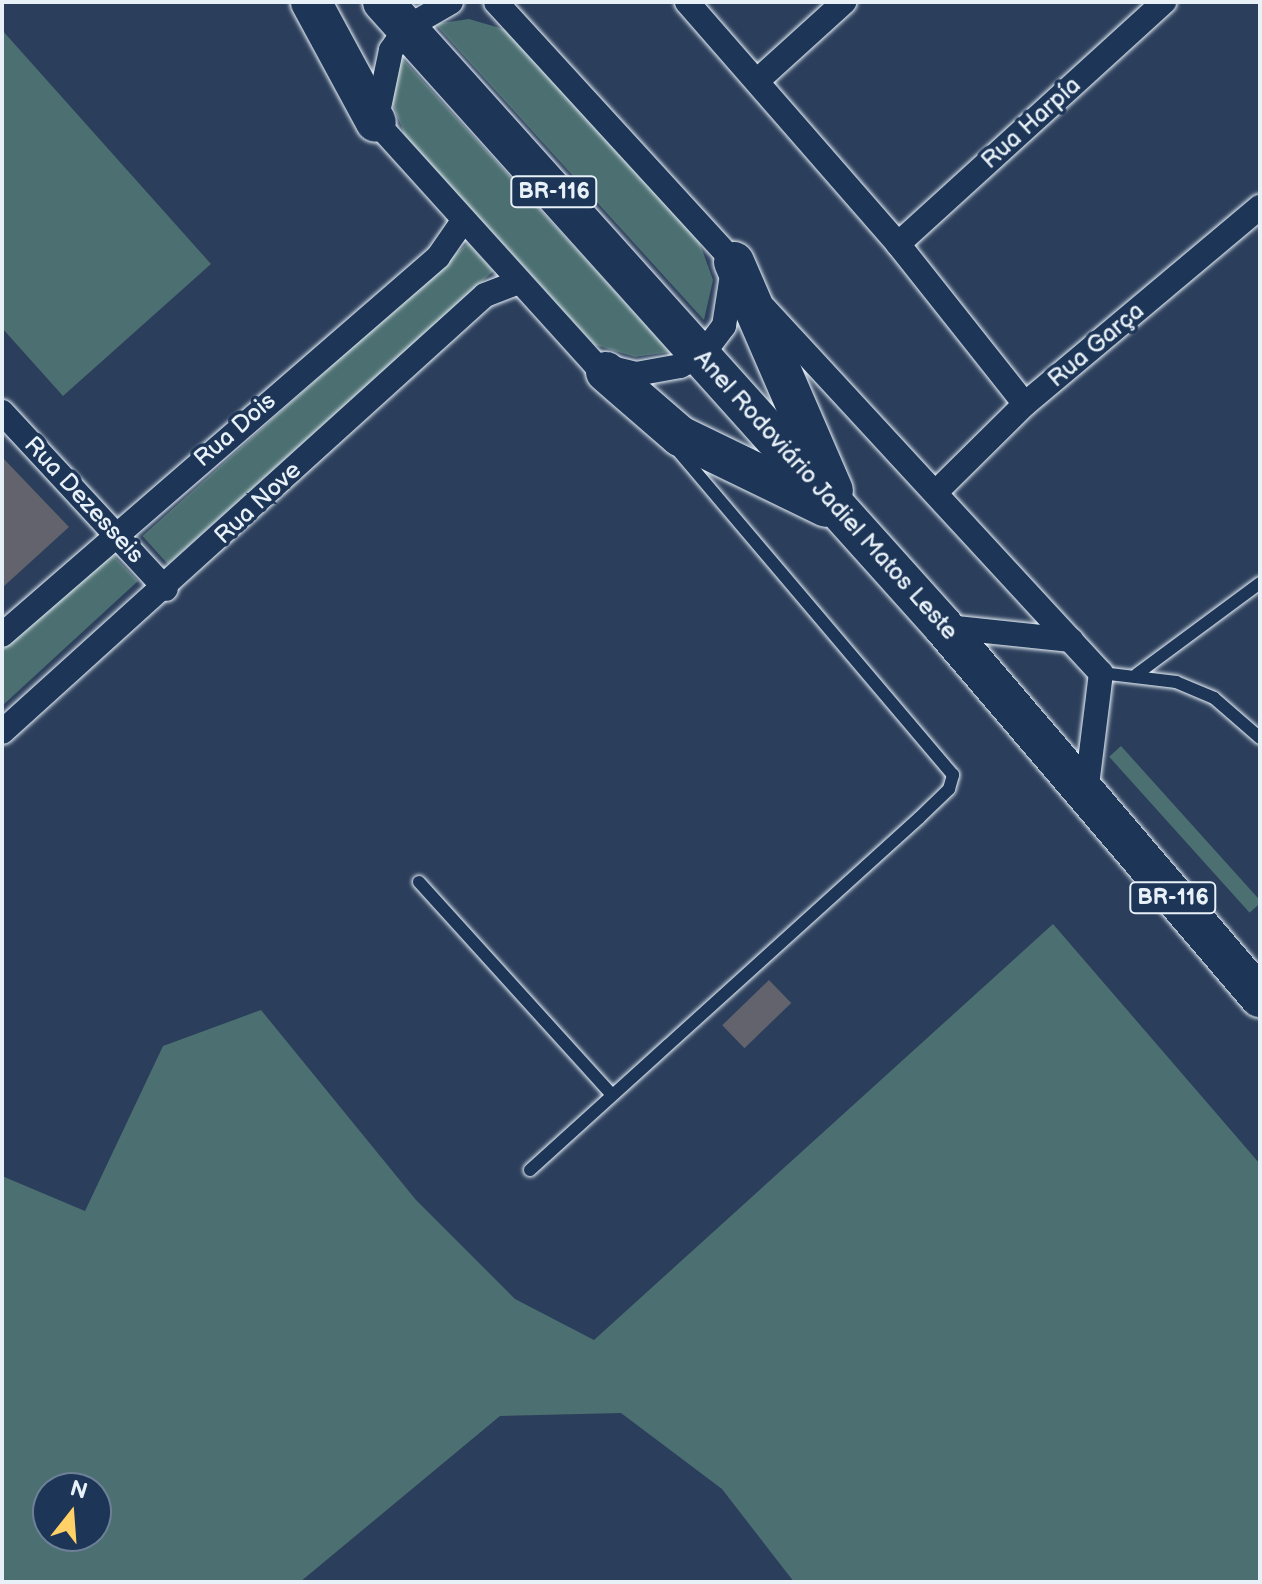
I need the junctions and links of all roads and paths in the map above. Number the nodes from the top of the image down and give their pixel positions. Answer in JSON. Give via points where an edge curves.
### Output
{"nodes":[{"id":1,"x":311,"y":2,"type":"edge"},
{"id":2,"x":451,"y":2,"type":"edge"},
{"id":3,"x":496,"y":2,"type":"edge"},
{"id":4,"x":687,"y":2,"type":"edge"},
{"id":5,"x":844,"y":2,"type":"edge"},
{"id":6,"x":1164,"y":2,"type":"edge"},
{"id":7,"x":395,"y":15,"type":"edge"},
{"id":8,"x":757,"y":81,"type":"junction"},
{"id":9,"x":376,"y":122,"type":"junction"},
{"id":10,"x":1260,"y":207,"type":"edge"},
{"id":11,"x":463,"y":221,"type":"junction"},
{"id":12,"x":898,"y":244,"type":"junction"},
{"id":13,"x":734,"y":262,"type":"junction"},
{"id":14,"x":517,"y":283,"type":"junction"},
{"id":15,"x":756,"y":301,"type":"junction"},
{"id":16,"x":702,"y":355,"type":"junction"},
{"id":17,"x":606,"y":372,"type":"junction"},
{"id":18,"x":1025,"y":404,"type":"junction"},
{"id":19,"x":2,"y":412,"type":"edge"},
{"id":20,"x":645,"y":412,"type":"junction"},
{"id":21,"x":938,"y":490,"type":"junction"},
{"id":22,"x":841,"y":514,"type":"junction"},
{"id":23,"x":116,"y":532,"type":"junction"},
{"id":24,"x":1260,"y":583,"type":"edge"},
{"id":25,"x":166,"y":589,"type":"junction"},
{"id":26,"x":943,"y":626,"type":"junction"},
{"id":27,"x":2,"y":635,"type":"edge"},
{"id":28,"x":1071,"y":640,"type":"junction"},
{"id":29,"x":1101,"y":673,"type":"junction"},
{"id":30,"x":1137,"y":674,"type":"junction"},
{"id":31,"x":2,"y":732,"type":"edge"},
{"id":32,"x":1260,"y":738,"type":"edge"},
{"id":33,"x":1086,"y":798,"type":"junction"},
{"id":34,"x":419,"y":882,"type":"dead end"},
{"id":35,"x":1260,"y":997,"type":"edge"},
{"id":36,"x":612,"y":1095,"type":"junction"},
{"id":37,"x":530,"y":1170,"type":"dead end"}],
"edges":[{"from":1,"to":9,"type":"highway"},
{"from":2,"to":7,"type":"street"},
{"from":3,"to":13,"type":"street"},
{"from":4,"to":8,"type":"street"},
{"from":5,"to":8,"type":"street"},
{"from":6,"to":12,"type":"street","name":"Rua Harpía"},
{"from":7,"to":9,"type":"street"},
{"from":7,"to":16,"type":"highway","name":"Anel Rodoviário Jadiel Matos Leste","number":"BR-116"},
{"from":8,"to":12,"type":"street"},
{"from":9,"to":11,"type":"street"},
{"from":10,"to":18,"type":"street","name":"Rua Garça"},
{"from":11,"to":14,"type":"street"},
{"from":11,"to":23,"type":"street","name":"Rua Dois","via":[[438,257]]},
{"from":12,"to":18,"type":"street"},
{"from":13,"to":15,"type":"highway"},
{"from":13,"to":16,"type":"street","via":[[732,306]]},
{"from":14,"to":17,"type":"street"},
{"from":14,"to":25,"type":"street","name":"Rua Nove","via":[[485,295]]},
{"from":15,"to":21,"type":"street"},
{"from":15,"to":22,"type":"highway"},
{"from":16,"to":17,"type":"street","via":[[658,373]]},
{"from":16,"to":22,"type":"highway","name":"Anel Rodoviário Jadiel Matos Leste","number":"BR-116"},
{"from":17,"to":20,"type":"highway"},
{"from":18,"to":21,"type":"street","name":"Rua Garça"},
{"from":19,"to":23,"type":"street","name":"Rua Dezesseis"},
{"from":20,"to":22,"type":"highway"},
{"from":20,"to":36,"type":"lane","via":[[953,775],[949,789],[919,818]]},
{"from":21,"to":28,"type":"street"},
{"from":22,"to":26,"type":"highway","name":"Anel Rodoviário Jadiel Matos Leste","number":"BR-116"},
{"from":23,"to":25,"type":"street","name":"Rua Dezesseis"},
{"from":23,"to":27,"type":"street","name":"Rua Dois"},
{"from":24,"to":30,"type":"lane"},
{"from":25,"to":31,"type":"street","name":"Rua Nove"},
{"from":26,"to":28,"type":"street","via":[[1023,641]]},
{"from":26,"to":33,"type":"highway","name":"Anel Rodoviário Jadiel Matos Leste","number":"BR-116"},
{"from":28,"to":29,"type":"street"},
{"from":29,"to":30,"type":"lane"},
{"from":29,"to":33,"type":"street"},
{"from":30,"to":32,"type":"lane","via":[[1214,698]]},
{"from":33,"to":35,"type":"highway","name":"Anel Rodoviário Jadiel Matos Leste","number":"BR-116"},
{"from":34,"to":36,"type":"lane"},
{"from":36,"to":37,"type":"lane"}]}
